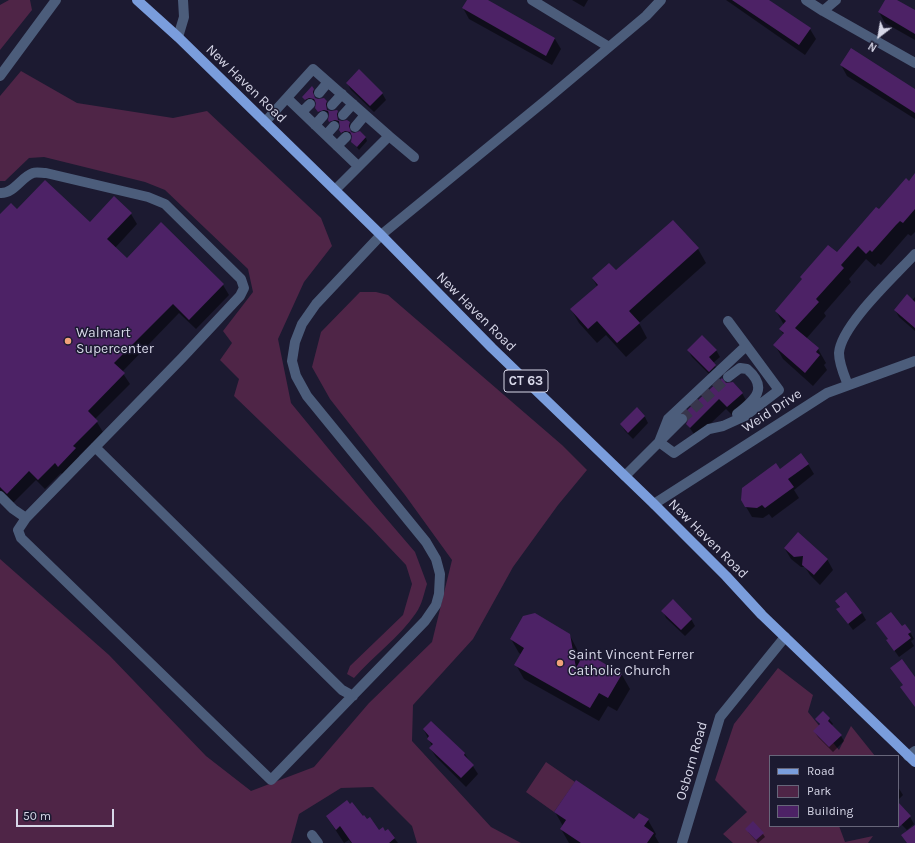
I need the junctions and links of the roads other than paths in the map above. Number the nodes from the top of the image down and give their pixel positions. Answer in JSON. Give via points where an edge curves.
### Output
{"nodes":[{"id":1,"x":56,"y":0,"type":"edge"},
{"id":2,"x":137,"y":0,"type":"edge"},
{"id":3,"x":183,"y":0,"type":"edge"},
{"id":4,"x":532,"y":0,"type":"edge"},
{"id":5,"x":661,"y":0,"type":"edge"},
{"id":6,"x":806,"y":0,"type":"edge"},
{"id":7,"x":836,"y":0,"type":"edge"},
{"id":8,"x":823,"y":11,"type":"junction"},
{"id":9,"x":178,"y":37,"type":"junction"},
{"id":10,"x":609,"y":47,"type":"junction"},
{"id":11,"x":915,"y":63,"type":"edge"},
{"id":12,"x":0,"y":76,"type":"edge"},
{"id":13,"x":328,"y":82,"type":"junction"},
{"id":14,"x":319,"y":93,"type":"dead end"},
{"id":15,"x":342,"y":94,"type":"junction"},
{"id":16,"x":287,"y":98,"type":"junction"},
{"id":17,"x":310,"y":104,"type":"dead end"},
{"id":18,"x":353,"y":104,"type":"junction"},
{"id":19,"x":332,"y":105,"type":"dead end"},
{"id":20,"x":302,"y":112,"type":"junction"},
{"id":21,"x":343,"y":115,"type":"dead end"},
{"id":22,"x":365,"y":115,"type":"junction"},
{"id":23,"x":323,"y":116,"type":"dead end"},
{"id":24,"x":265,"y":122,"type":"junction"},
{"id":25,"x":315,"y":124,"type":"junction"},
{"id":26,"x":334,"y":126,"type":"dead end"},
{"id":27,"x":355,"y":127,"type":"dead end"},
{"id":28,"x":326,"y":135,"type":"junction"},
{"id":29,"x":389,"y":136,"type":"junction"},
{"id":30,"x":346,"y":137,"type":"dead end"},
{"id":31,"x":338,"y":146,"type":"junction"},
{"id":32,"x":414,"y":157,"type":"dead end"},
{"id":33,"x":358,"y":166,"type":"junction"},
{"id":34,"x":335,"y":190,"type":"junction"},
{"id":35,"x":0,"y":193,"type":"edge"},
{"id":36,"x":381,"y":235,"type":"junction"},
{"id":37,"x":915,"y":254,"type":"edge"},
{"id":38,"x":728,"y":321,"type":"dead end"},
{"id":39,"x":746,"y":346,"type":"junction"},
{"id":40,"x":915,"y":361,"type":"edge"},
{"id":41,"x":728,"y":377,"type":"tunnel mouth"},
{"id":42,"x":848,"y":385,"type":"junction"},
{"id":43,"x":682,"y":419,"type":"tunnel mouth"},
{"id":44,"x":723,"y":426,"type":"junction"},
{"id":45,"x":659,"y":442,"type":"junction"},
{"id":46,"x":95,"y":447,"type":"junction"},
{"id":47,"x":625,"y":476,"type":"junction"},
{"id":48,"x":0,"y":496,"type":"edge"},
{"id":49,"x":654,"y":504,"type":"junction"},
{"id":50,"x":26,"y":518,"type":"junction"},
{"id":51,"x":785,"y":638,"type":"junction"},
{"id":52,"x":353,"y":696,"type":"junction"},
{"id":53,"x":913,"y":756,"type":"edge"},
{"id":54,"x":682,"y":843,"type":"edge"}],
"edges":[{"from":1,"to":12,"type":"street"},
{"from":2,"to":9,"type":"main road","name":"New Haven Road","number":"CT 63"},
{"from":3,"to":9,"type":"street","via":[[184,17]]},
{"from":4,"to":10,"type":"street"},
{"from":5,"to":10,"type":"street"},
{"from":6,"to":8,"type":"street"},
{"from":7,"to":8,"type":"street"},
{"from":8,"to":11,"type":"street"},
{"from":9,"to":24,"type":"main road","name":"New Haven Road","number":"CT 63"},
{"from":10,"to":36,"type":"street"},
{"from":13,"to":14,"type":"street"},
{"from":13,"to":15,"type":"street"},
{"from":13,"to":16,"type":"street","via":[[313,69]]},
{"from":15,"to":18,"type":"street"},
{"from":15,"to":19,"type":"street"},
{"from":16,"to":20,"type":"street"},
{"from":16,"to":24,"type":"street"},
{"from":17,"to":20,"type":"street"},
{"from":18,"to":21,"type":"street"},
{"from":18,"to":22,"type":"street"},
{"from":20,"to":25,"type":"street"},
{"from":22,"to":27,"type":"street"},
{"from":22,"to":29,"type":"street"},
{"from":23,"to":25,"type":"street"},
{"from":24,"to":34,"type":"main road","name":"New Haven Road","number":"CT 63"},
{"from":25,"to":28,"type":"street"},
{"from":26,"to":28,"type":"street"},
{"from":28,"to":31,"type":"street"},
{"from":29,"to":32,"type":"street"},
{"from":29,"to":33,"type":"street"},
{"from":30,"to":31,"type":"street"},
{"from":31,"to":33,"type":"street"},
{"from":33,"to":34,"type":"street"},
{"from":34,"to":36,"type":"main road","name":"New Haven Road","number":"CT 63"},
{"from":35,"to":46,"type":"street","via":[[12,189],[32,173],[46,173],[148,197],[165,204],[241,279],[244,288],[240,296]]},
{"from":36,"to":47,"type":"main road","name":"New Haven Road","number":"CT 63","via":[[492,348]]},
{"from":36,"to":52,"type":"street","via":[[316,304],[302,324],[295,342],[292,361],[296,376],[307,396],[426,542],[436,559],[440,574],[436,605],[428,617]]},
{"from":37,"to":42,"type":"street","via":[[850,325],[839,351]]},
{"from":38,"to":39,"type":"street"},
{"from":39,"to":44,"type":"street","via":[[779,390],[745,416]]},
{"from":39,"to":45,"type":"street","via":[[668,419]]},
{"from":40,"to":42,"type":"street","name":"Weid Drive"},
{"from":41,"to":44,"type":"street","via":[[740,368],[747,369],[758,380],[759,389],[753,401]]},
{"from":42,"to":49,"type":"street","name":"Weid Drive","via":[[827,393]]},
{"from":43,"to":45,"type":"street"},
{"from":44,"to":45,"type":"street","via":[[709,428],[674,453]]},
{"from":45,"to":47,"type":"street"},
{"from":46,"to":50,"type":"street"},
{"from":46,"to":52,"type":"street","via":[[342,690]]},
{"from":47,"to":49,"type":"main road","name":"New Haven Road","number":"CT 63"},
{"from":48,"to":50,"type":"street"},
{"from":49,"to":51,"type":"main road","name":"New Haven Road","number":"CT 63"},
{"from":50,"to":52,"type":"street","via":[[18,530],[21,538],[271,780]]},
{"from":51,"to":53,"type":"main road","name":"New Haven Road","number":"CT 63"},
{"from":51,"to":54,"type":"street","name":"Osborn Road","via":[[720,717]]}]}
